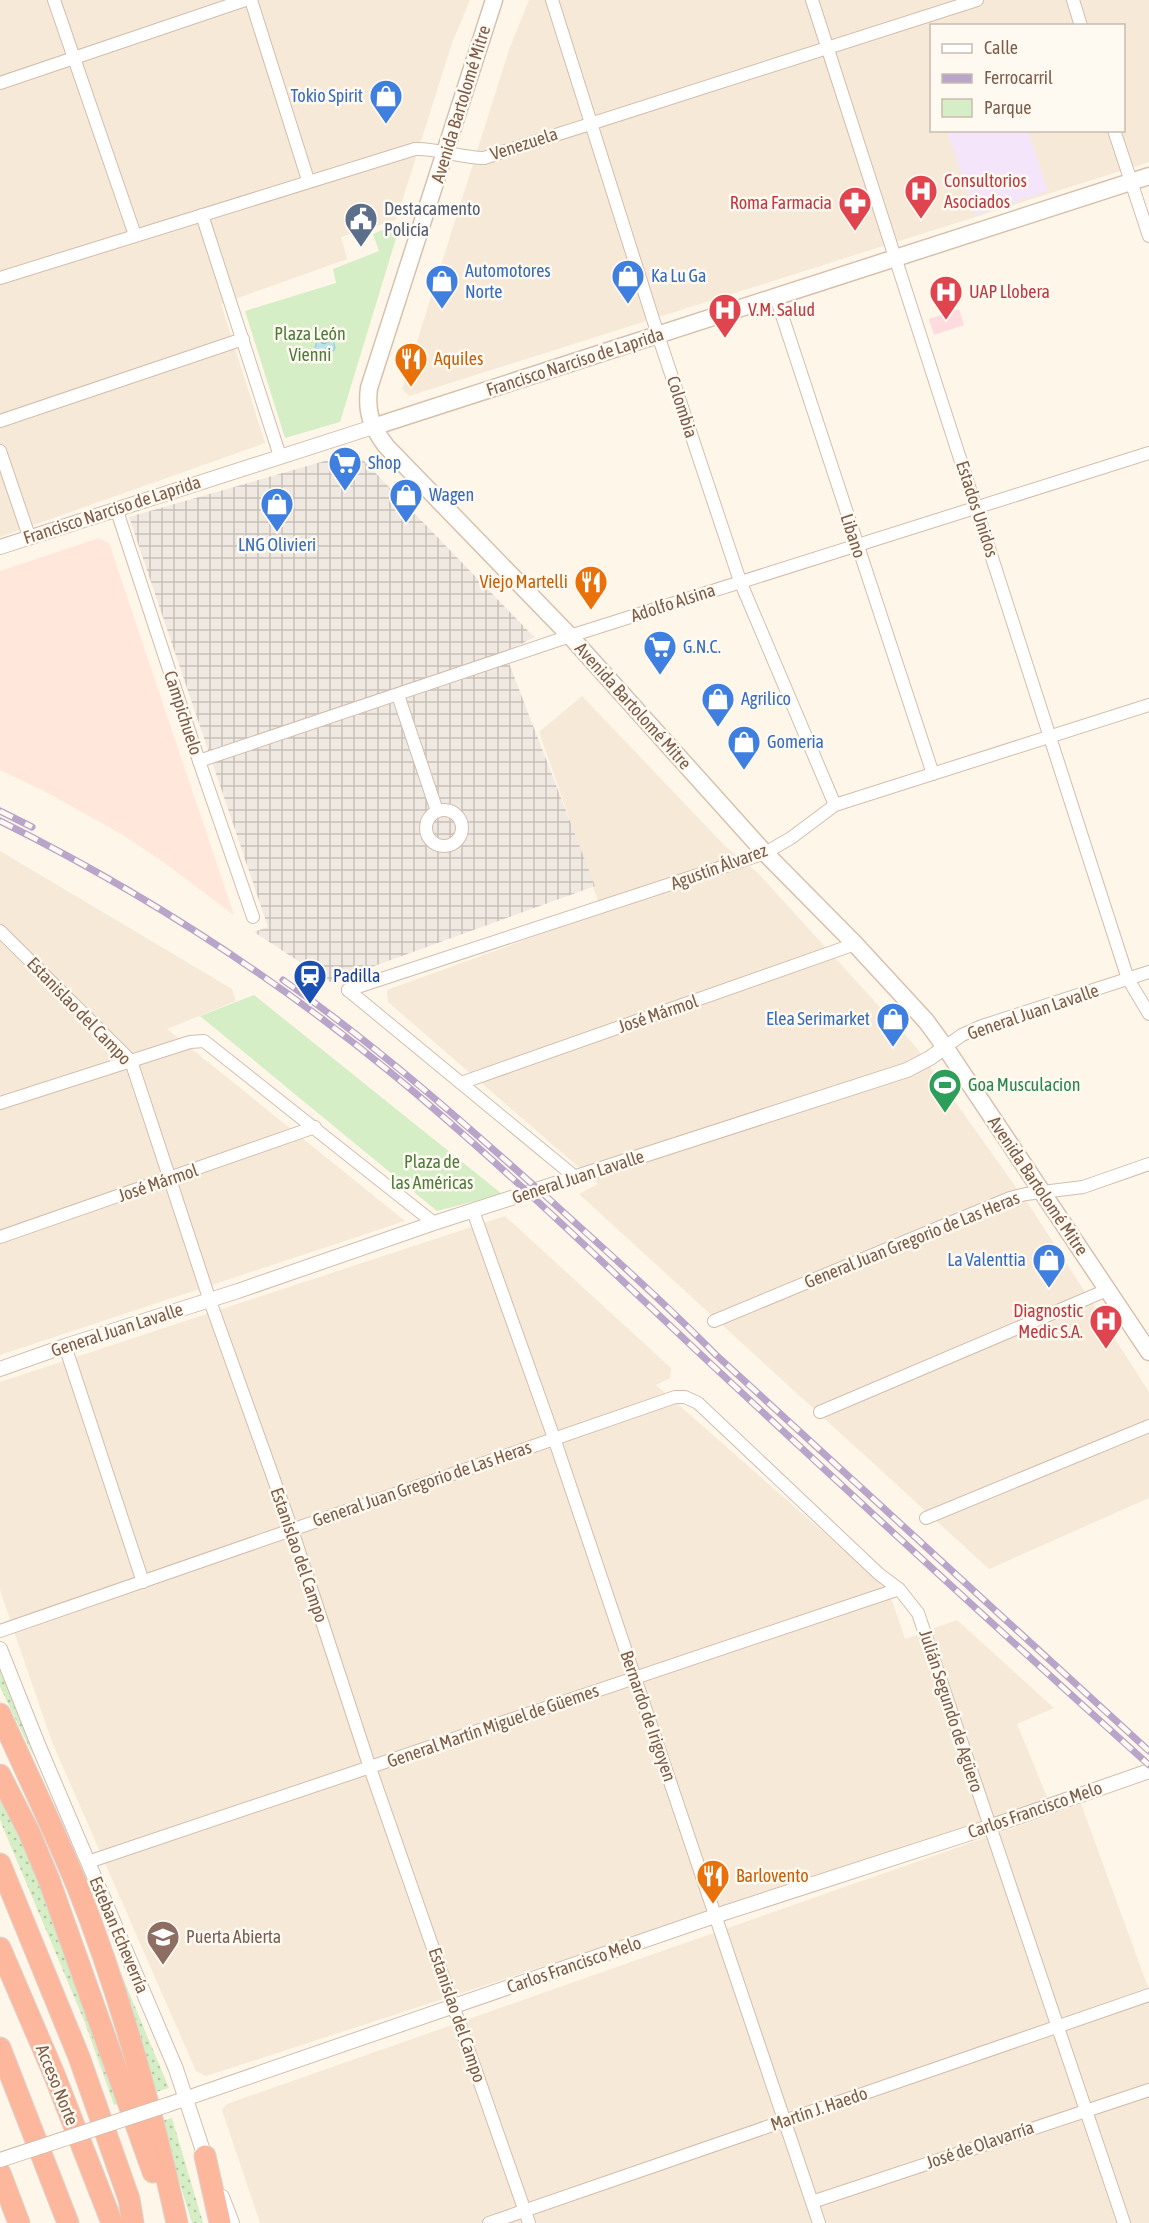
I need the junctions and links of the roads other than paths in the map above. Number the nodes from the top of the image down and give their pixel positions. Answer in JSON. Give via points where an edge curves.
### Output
{"nodes":[{"id":1,"x":54,"y":0,"type":"edge"},
{"id":2,"x":245,"y":0,"type":"edge"},
{"id":3,"x":250,"y":0,"type":"edge"},
{"id":4,"x":494,"y":0,"type":"edge"},
{"id":5,"x":552,"y":0,"type":"edge"},
{"id":6,"x":812,"y":0,"type":"edge"},
{"id":7,"x":977,"y":0,"type":"edge"},
{"id":8,"x":1073,"y":0,"type":"edge"},
{"id":9,"x":1080,"y":24,"type":"edge"},
{"id":10,"x":828,"y":48,"type":"junction"},
{"id":11,"x":74,"y":58,"type":"junction"},
{"id":12,"x":0,"y":83,"type":"edge"},
{"id":13,"x":590,"y":122,"type":"junction"},
{"id":14,"x":1115,"y":132,"type":"edge"},
{"id":15,"x":446,"y":153,"type":"junction"},
{"id":16,"x":1149,"y":176,"type":"edge"},
{"id":17,"x":308,"y":180,"type":"junction"},
{"id":18,"x":1132,"y":181,"type":"junction"},
{"id":19,"x":202,"y":215,"type":"junction"},
{"id":20,"x":135,"y":235,"type":"junction"},
{"id":21,"x":1149,"y":236,"type":"edge"},
{"id":22,"x":895,"y":258,"type":"junction"},
{"id":23,"x":0,"y":278,"type":"edge"},
{"id":24,"x":776,"y":297,"type":"junction"},
{"id":25,"x":658,"y":335,"type":"junction"},
{"id":26,"x":243,"y":339,"type":"junction"},
{"id":27,"x":0,"y":421,"type":"edge"},
{"id":28,"x":373,"y":427,"type":"junction"},
{"id":29,"x":0,"y":451,"type":"edge"},
{"id":30,"x":1149,"y":453,"type":"edge"},
{"id":31,"x":280,"y":456,"type":"junction"},
{"id":32,"x":116,"y":508,"type":"junction"},
{"id":33,"x":977,"y":508,"type":"junction"},
{"id":34,"x":29,"y":536,"type":"junction"},
{"id":35,"x":0,"y":547,"type":"edge"},
{"id":36,"x":856,"y":547,"type":"junction"},
{"id":37,"x":741,"y":582,"type":"junction"},
{"id":38,"x":570,"y":636,"type":"junction"},
{"id":39,"x":398,"y":695,"type":"junction"},
{"id":40,"x":1149,"y":705,"type":"edge"},
{"id":41,"x":1050,"y":736,"type":"junction"},
{"id":42,"x":199,"y":762,"type":"junction"},
{"id":43,"x":933,"y":774,"type":"junction"},
{"id":44,"x":835,"y":805,"type":"junction"},
{"id":45,"x":437,"y":811,"type":"dead end"},
{"id":46,"x":765,"y":853,"type":"junction"},
{"id":47,"x":253,"y":917,"type":"dead end"},
{"id":48,"x":0,"y":931,"type":"edge"},
{"id":49,"x":855,"y":944,"type":"junction"},
{"id":50,"x":1149,"y":972,"type":"edge"},
{"id":51,"x":1128,"y":979,"type":"junction"},
{"id":52,"x":1149,"y":1014,"type":"edge"},
{"id":53,"x":945,"y":1047,"type":"junction"},
{"id":54,"x":131,"y":1060,"type":"junction"},
{"id":55,"x":461,"y":1083,"type":"junction"},
{"id":56,"x":0,"y":1103,"type":"edge"},
{"id":57,"x":315,"y":1127,"type":"junction"},
{"id":58,"x":1149,"y":1164,"type":"edge"},
{"id":59,"x":575,"y":1177,"type":"junction"},
{"id":60,"x":170,"y":1179,"type":"junction"},
{"id":61,"x":1043,"y":1192,"type":"junction"},
{"id":62,"x":473,"y":1211,"type":"junction"},
{"id":63,"x":434,"y":1223,"type":"junction"},
{"id":64,"x":0,"y":1237,"type":"edge"},
{"id":65,"x":1107,"y":1290,"type":"junction"},
{"id":66,"x":210,"y":1301,"type":"junction"},
{"id":67,"x":714,"y":1321,"type":"dead end"},
{"id":68,"x":64,"y":1346,"type":"junction"},
{"id":69,"x":1149,"y":1352,"type":"edge"},
{"id":70,"x":0,"y":1369,"type":"edge"},
{"id":71,"x":675,"y":1397,"type":"joint"},
{"id":72,"x":820,"y":1412,"type":"dead end"},
{"id":73,"x":1149,"y":1426,"type":"edge"},
{"id":74,"x":554,"y":1438,"type":"junction"},
{"id":75,"x":926,"y":1518,"type":"dead end"},
{"id":76,"x":292,"y":1530,"type":"junction"},
{"id":77,"x":143,"y":1582,"type":"junction"},
{"id":78,"x":899,"y":1589,"type":"junction"},
{"id":79,"x":0,"y":1631,"type":"edge"},
{"id":80,"x":0,"y":1649,"type":"edge"},
{"id":81,"x":635,"y":1677,"type":"junction"},
{"id":82,"x":0,"y":1714,"type":"edge"},
{"id":83,"x":370,"y":1768,"type":"junction"},
{"id":84,"x":1149,"y":1771,"type":"edge"},
{"id":85,"x":0,"y":1775,"type":"edge"},
{"id":86,"x":989,"y":1827,"type":"junction"},
{"id":87,"x":88,"y":1862,"type":"junction"},
{"id":88,"x":0,"y":1864,"type":"edge"},
{"id":89,"x":715,"y":1916,"type":"junction"},
{"id":90,"x":0,"y":1948,"type":"edge"},
{"id":91,"x":1149,"y":1995,"type":"edge"},
{"id":92,"x":454,"y":2006,"type":"junction"},
{"id":93,"x":1057,"y":2027,"type":"junction"},
{"id":94,"x":0,"y":2048,"type":"edge"},
{"id":95,"x":1149,"y":2090,"type":"edge"},
{"id":96,"x":186,"y":2099,"type":"junction"},
{"id":97,"x":1085,"y":2110,"type":"junction"},
{"id":98,"x":784,"y":2121,"type":"junction"},
{"id":99,"x":205,"y":2156,"type":"junction"},
{"id":100,"x":0,"y":2160,"type":"edge"},
{"id":101,"x":0,"y":2173,"type":"edge"},
{"id":102,"x":812,"y":2202,"type":"junction"},
{"id":103,"x":527,"y":2217,"type":"edge"},
{"id":104,"x":19,"y":2223,"type":"edge"},
{"id":105,"x":68,"y":2223,"type":"edge"},
{"id":106,"x":112,"y":2223,"type":"edge"},
{"id":107,"x":132,"y":2223,"type":"edge"},
{"id":108,"x":172,"y":2223,"type":"edge"},
{"id":109,"x":177,"y":2223,"type":"edge"},
{"id":110,"x":220,"y":2223,"type":"edge"},
{"id":111,"x":232,"y":2223,"type":"edge"},
{"id":112,"x":489,"y":2223,"type":"edge"},
{"id":113,"x":819,"y":2223,"type":"edge"},
{"id":114,"x":1124,"y":2223,"type":"edge"}],
"edges":[{"from":1,"to":11,"type":"street"},
{"from":2,"to":11,"type":"street"},
{"from":3,"to":17,"type":"street"},
{"from":4,"to":15,"type":"main road","name":"Avenida Bartolomé Mitre"},
{"from":5,"to":13,"type":"street","name":"Colombia"},
{"from":6,"to":10,"type":"street","name":"Estados Unidos"},
{"from":7,"to":10,"type":"street","name":"Venezuela"},
{"from":8,"to":9,"type":"street"},
{"from":10,"to":13,"type":"street","name":"Venezuela"},
{"from":10,"to":22,"type":"street","name":"Estados Unidos"},
{"from":11,"to":12,"type":"street"},
{"from":11,"to":20,"type":"street"},
{"from":13,"to":15,"type":"street","name":"Venezuela","via":[[484,158]]},
{"from":13,"to":25,"type":"street","name":"Colombia"},
{"from":14,"to":18,"type":"street"},
{"from":15,"to":17,"type":"street","name":"Venezuela","via":[[415,149]]},
{"from":15,"to":28,"type":"main road","name":"Avenida Bartolomé Mitre","via":[[369,388],[368,409]]},
{"from":16,"to":18,"type":"main road","name":"Francisco Narciso de Laprida"},
{"from":17,"to":19,"type":"street","name":"Venezuela"},
{"from":18,"to":21,"type":"street"},
{"from":18,"to":22,"type":"main road","name":"Francisco Narciso de Laprida"},
{"from":19,"to":20,"type":"street","name":"Venezuela"},
{"from":19,"to":26,"type":"street"},
{"from":20,"to":23,"type":"street","name":"Venezuela"},
{"from":22,"to":24,"type":"main road","name":"Francisco Narciso de Laprida"},
{"from":22,"to":33,"type":"street","name":"Estados Unidos"},
{"from":24,"to":25,"type":"main road","name":"Francisco Narciso de Laprida"},
{"from":24,"to":36,"type":"street","name":"Libano"},
{"from":25,"to":28,"type":"main road","name":"Francisco Narciso de Laprida"},
{"from":25,"to":37,"type":"street","name":"Colombia"},
{"from":26,"to":27,"type":"street"},
{"from":26,"to":31,"type":"street"},
{"from":28,"to":31,"type":"street","name":"Francisco Narciso de Laprida"},
{"from":28,"to":38,"type":"main road","name":"Avenida Bartolomé Mitre","via":[[386,446]]},
{"from":29,"to":34,"type":"street"},
{"from":30,"to":33,"type":"street","name":"Adolfo Alsina"},
{"from":31,"to":32,"type":"street","name":"Francisco Narciso de Laprida"},
{"from":32,"to":34,"type":"street","name":"Francisco Narciso de Laprida"},
{"from":32,"to":42,"type":"street","name":"Campichuelo"},
{"from":33,"to":36,"type":"street","name":"Adolfo Alsina"},
{"from":33,"to":41,"type":"street","name":"Estados Unidos"},
{"from":34,"to":35,"type":"street","name":"Francisco Narciso de Laprida"},
{"from":36,"to":37,"type":"street","name":"Adolfo Alsina"},
{"from":36,"to":43,"type":"street","name":"Libano"},
{"from":37,"to":38,"type":"street","name":"Adolfo Alsina"},
{"from":37,"to":44,"type":"street","name":"Colombia"},
{"from":38,"to":39,"type":"street","name":"Adolfo Alsina"},
{"from":38,"to":46,"type":"main road","name":"Avenida Bartolomé Mitre"},
{"from":39,"to":42,"type":"street","name":"Adolfo Alsina"},
{"from":39,"to":45,"type":"street"},
{"from":40,"to":41,"type":"street","name":"Agustín Álvarez"},
{"from":41,"to":43,"type":"street","name":"Agustín Álvarez"},
{"from":41,"to":51,"type":"street","name":"Estados Unidos"},
{"from":42,"to":47,"type":"street","name":"Campichuelo"},
{"from":43,"to":44,"type":"street","name":"Agustín Álvarez"},
{"from":44,"to":46,"type":"street","name":"Agustín Álvarez"},
{"from":46,"to":49,"type":"main road","name":"Avenida Bartolomé Mitre"},
{"from":46,"to":55,"type":"street","name":"Agustín Álvarez","via":[[348,990]]},
{"from":48,"to":54,"type":"street","name":"Estanislao del Campo"},
{"from":49,"to":53,"type":"main road","name":"Avenida Bartolomé Mitre"},
{"from":49,"to":55,"type":"street","name":"José Mármol"},
{"from":50,"to":51,"type":"street","name":"General Juan Lavalle"},
{"from":51,"to":52,"type":"street","name":"Estados Unidos"},
{"from":51,"to":53,"type":"street","name":"General Juan Lavalle","via":[[982,1026]]},
{"from":53,"to":59,"type":"street","name":"General Juan Lavalle","via":[[908,1070]]},
{"from":53,"to":61,"type":"main road","name":"Avenida Bartolomé Mitre"},
{"from":54,"to":56,"type":"street"},
{"from":54,"to":57,"type":"street","via":[[204,1041]]},
{"from":54,"to":60,"type":"street","name":"Estanislao del Campo"},
{"from":55,"to":59,"type":"street"},
{"from":57,"to":60,"type":"street","name":"José Mármol"},
{"from":57,"to":63,"type":"street"},
{"from":58,"to":61,"type":"street","name":"General Juan Gregorio de Las Heras","via":[[1083,1187]]},
{"from":59,"to":62,"type":"street","name":"General Juan Lavalle"},
{"from":60,"to":64,"type":"street","name":"José Mármol"},
{"from":60,"to":66,"type":"street","name":"Estanislao del Campo"},
{"from":61,"to":65,"type":"main road","name":"Avenida Bartolomé Mitre"},
{"from":61,"to":67,"type":"street","name":"General Juan Gregorio de Las Heras","via":[[1010,1198]]},
{"from":62,"to":63,"type":"street","name":"General Juan Lavalle"},
{"from":62,"to":74,"type":"street","name":"Bernardo de Irigoyen"},
{"from":63,"to":66,"type":"street","name":"General Juan Lavalle"},
{"from":65,"to":69,"type":"main road","name":"Avenida Bartolomé Mitre"},
{"from":65,"to":72,"type":"street"},
{"from":66,"to":68,"type":"street","name":"General Juan Lavalle"},
{"from":66,"to":76,"type":"street","name":"Estanislao del Campo"},
{"from":68,"to":70,"type":"street","name":"General Juan Lavalle"},
{"from":68,"to":77,"type":"street"},
{"from":71,"to":74,"type":"street","name":"General Juan Gregorio de Las Heras"},
{"from":71,"to":78,"type":"street","name":"Julián Segundo de Agüero","via":[[698,1403]]},
{"from":73,"to":75,"type":"street"},
{"from":74,"to":76,"type":"street","name":"General Juan Gregorio de Las Heras"},
{"from":74,"to":81,"type":"street","name":"Bernardo de Irigoyen"},
{"from":76,"to":77,"type":"street","name":"General Juan Gregorio de Las Heras"},
{"from":76,"to":83,"type":"street","name":"Estanislao del Campo"},
{"from":77,"to":79,"type":"street","name":"General Juan Gregorio de Las Heras"},
{"from":78,"to":81,"type":"street","name":"General Martín Miguel de Güemes"},
{"from":78,"to":86,"type":"street","name":"Julián Segundo de Agüero","via":[[918,1613]]},
{"from":80,"to":87,"type":"street","name":"Esteban Echeverría"},
{"from":81,"to":83,"type":"street","name":"General Martín Miguel de Güemes"},
{"from":81,"to":89,"type":"street","name":"Bernardo de Irigoyen"},
{"from":82,"to":109,"type":"highway","via":[[78,1889],[120,2009]]},
{"from":83,"to":87,"type":"street","name":"General Martín Miguel de Güemes"},
{"from":83,"to":92,"type":"street","name":"Estanislao del Campo"},
{"from":84,"to":86,"type":"street","name":"Carlos Francisco Melo"},
{"from":85,"to":108,"type":"highway","via":[[48,1881]]},
{"from":86,"to":89,"type":"street","name":"Carlos Francisco Melo"},
{"from":86,"to":93,"type":"street","name":"Julián Segundo de Agüero"},
{"from":87,"to":96,"type":"street","name":"Esteban Echeverría"},
{"from":88,"to":107,"type":"highway","via":[[79,2057],[129,2199]]},
{"from":89,"to":92,"type":"street","name":"Carlos Francisco Melo"},
{"from":89,"to":98,"type":"street","name":"Bernardo de Irigoyen"},
{"from":90,"to":106,"type":"highway","name":"Acceso Norte"},
{"from":91,"to":93,"type":"street","name":"Martín J. Haedo"},
{"from":92,"to":96,"type":"street","name":"Carlos Francisco Melo"},
{"from":92,"to":103,"type":"street","name":"Estanislao del Campo"},
{"from":93,"to":97,"type":"street","name":"Julián Segundo de Agüero"},
{"from":93,"to":98,"type":"street","name":"Martín J. Haedo"},
{"from":94,"to":105,"type":"highway"},
{"from":95,"to":97,"type":"street","name":"José de Olavarría"},
{"from":96,"to":99,"type":"street","name":"Esteban Echeverría"},
{"from":96,"to":100,"type":"street","name":"Carlos Francisco Melo","bridge":true},
{"from":97,"to":102,"type":"street","name":"José de Olavarría"},
{"from":97,"to":114,"type":"street","name":"Julián Segundo de Agüero"},
{"from":98,"to":102,"type":"street","name":"Bernardo de Irigoyen"},
{"from":98,"to":103,"type":"street","name":"Martín J. Haedo"},
{"from":99,"to":110,"type":"highway"},
{"from":99,"to":111,"type":"street","name":"Esteban Echeverría"},
{"from":101,"to":104,"type":"highway"},
{"from":102,"to":113,"type":"street","name":"Bernardo de Irigoyen"},
{"from":103,"to":112,"type":"street","name":"Martín J. Haedo"}]}
